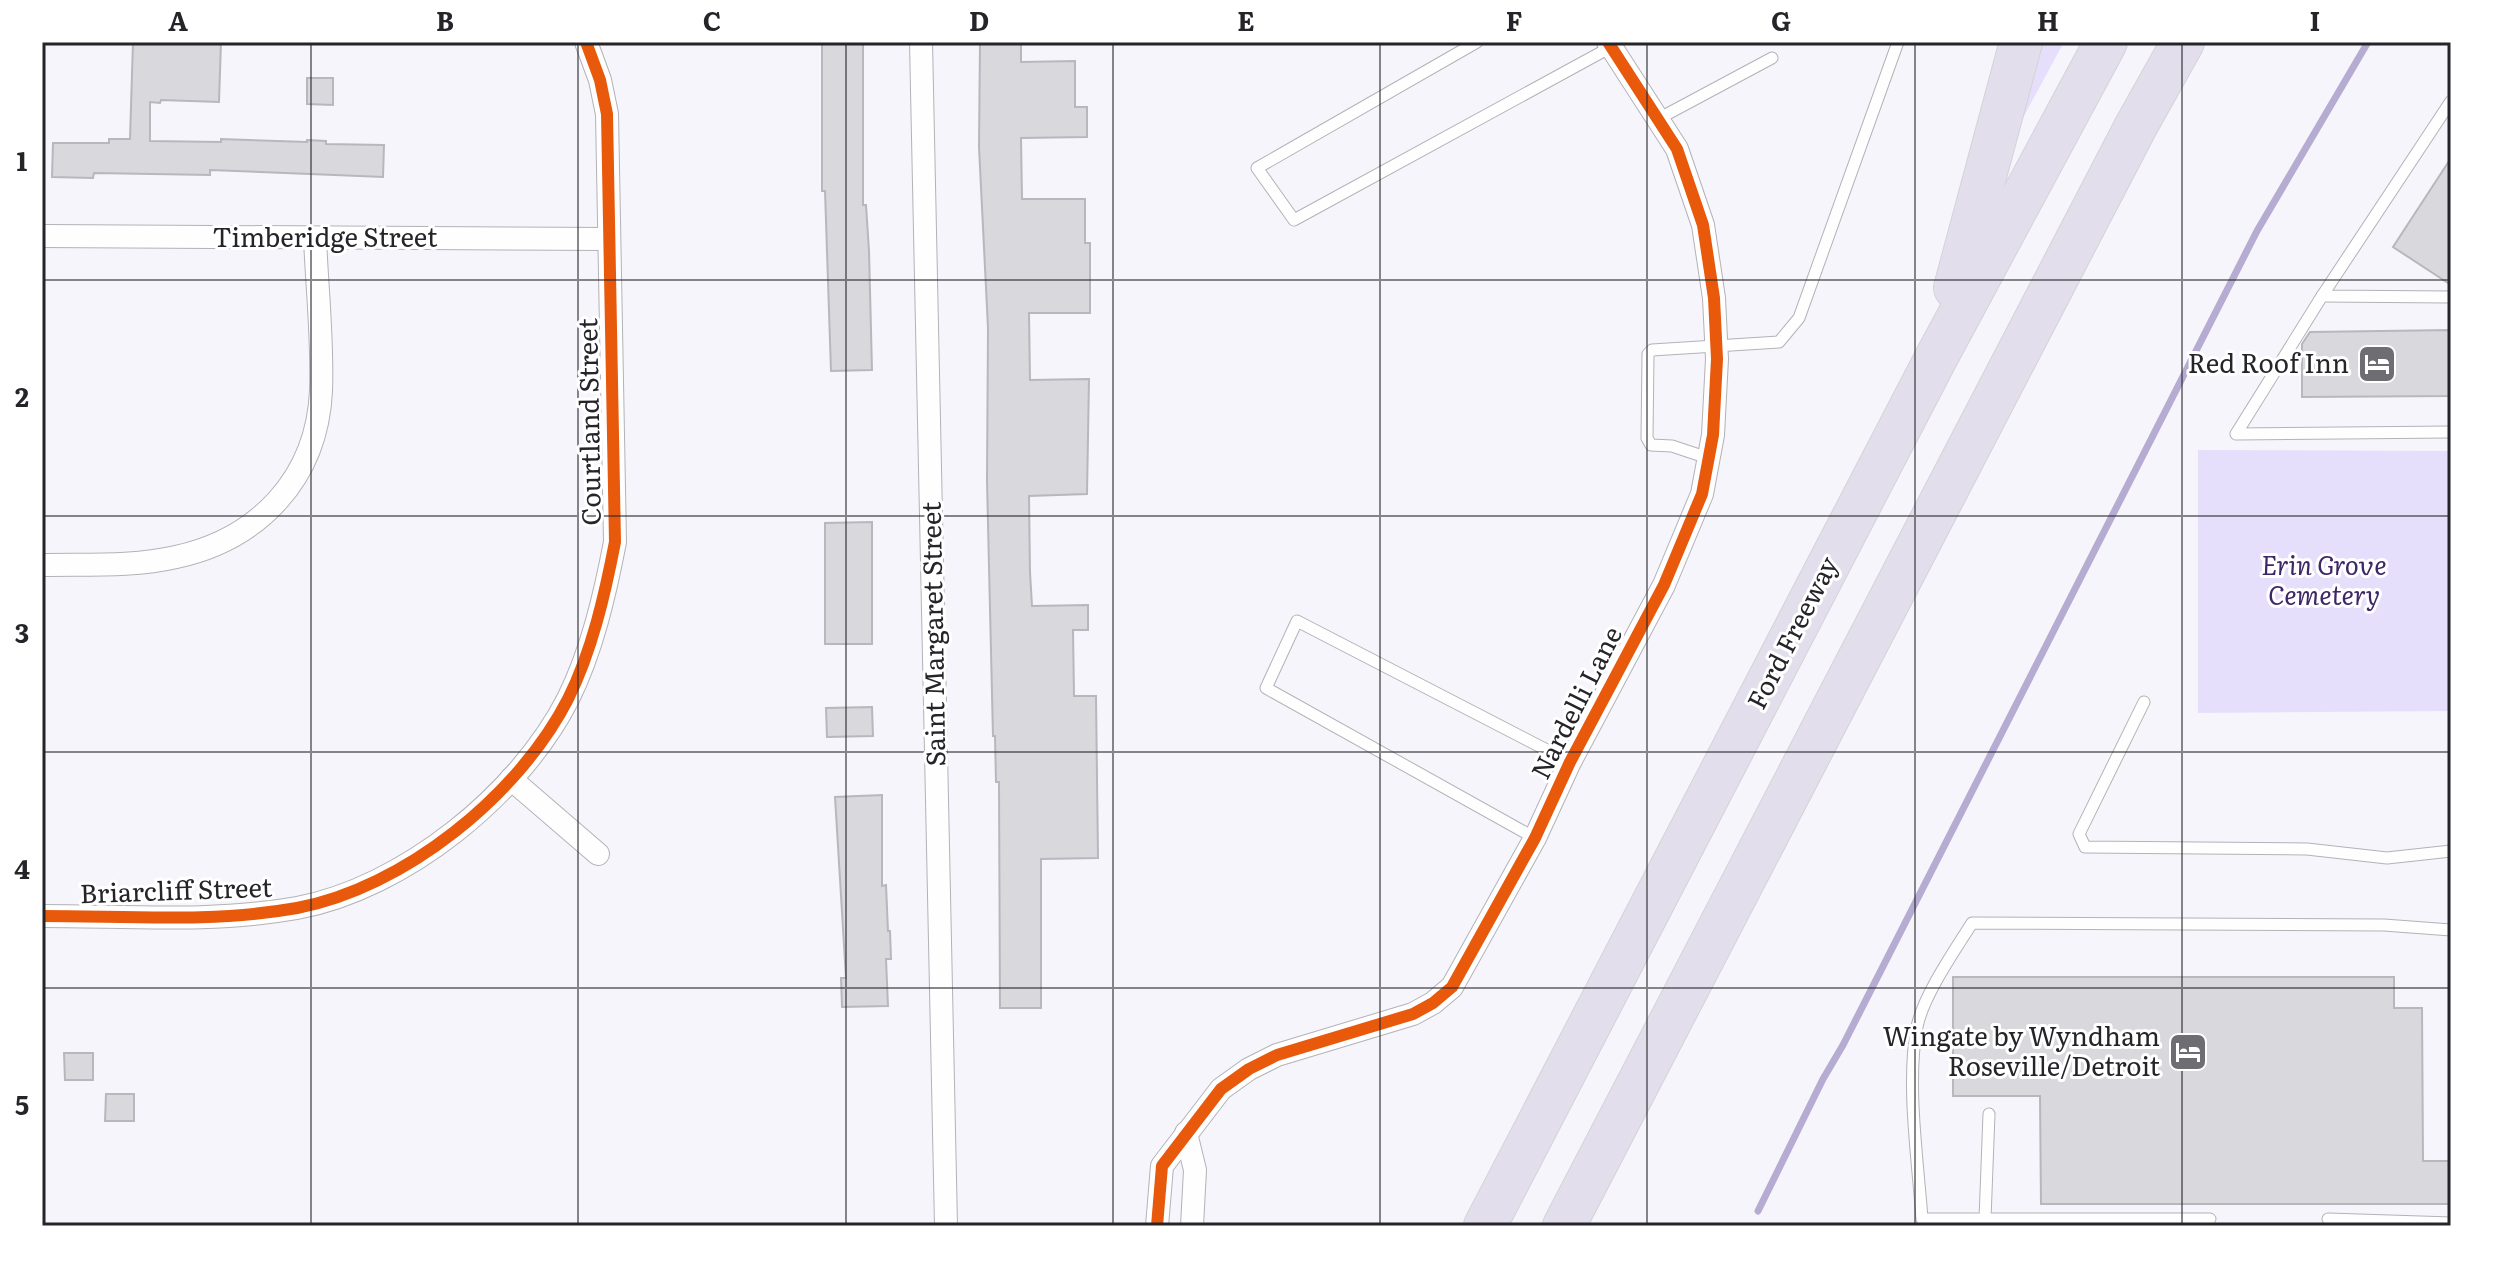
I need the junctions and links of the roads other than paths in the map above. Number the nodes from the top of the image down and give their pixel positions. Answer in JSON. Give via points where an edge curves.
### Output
{"nodes":[{"id":1,"x":586,"y":42,"type":"edge"},
{"id":2,"x":921,"y":42,"type":"edge"},
{"id":3,"x":1477,"y":42,"type":"edge"},
{"id":4,"x":1898,"y":42,"type":"edge"},
{"id":5,"x":2021,"y":42,"type":"edge"},
{"id":6,"x":2106,"y":42,"type":"edge"},
{"id":7,"x":2183,"y":42,"type":"edge"},
{"id":8,"x":1609,"y":44,"type":"edge"},
{"id":9,"x":1772,"y":58,"type":"dead end"},
{"id":10,"x":2451,"y":101,"type":"edge"},
{"id":11,"x":1658,"y":119,"type":"junction"},
{"id":12,"x":42,"y":236,"type":"edge"},
{"id":13,"x":315,"y":238,"type":"junction"},
{"id":14,"x":608,"y":239,"type":"junction"},
{"id":15,"x":2322,"y":296,"type":"junction"},
{"id":16,"x":2451,"y":297,"type":"edge"},
{"id":17,"x":1716,"y":345,"type":"junction"},
{"id":18,"x":1936,"y":358,"type":"junction"},
{"id":19,"x":2451,"y":432,"type":"edge"},
{"id":20,"x":1708,"y":458,"type":"junction"},
{"id":21,"x":42,"y":565,"type":"edge"},
{"id":22,"x":2144,"y":702,"type":"dead end"},
{"id":23,"x":1570,"y":762,"type":"junction"},
{"id":24,"x":511,"y":779,"type":"junction"},
{"id":25,"x":1535,"y":838,"type":"junction"},
{"id":26,"x":2451,"y":851,"type":"edge"},
{"id":27,"x":598,"y":854,"type":"dead end"},
{"id":28,"x":42,"y":916,"type":"edge"},
{"id":29,"x":2451,"y":930,"type":"edge"},
{"id":30,"x":1989,"y":1114,"type":"dead end"},
{"id":31,"x":1186,"y":1133,"type":"junction"},
{"id":32,"x":2210,"y":1219,"type":"dead end"},
{"id":33,"x":2328,"y":1219,"type":"dead end"},
{"id":34,"x":1488,"y":1220,"type":"edge"},
{"id":35,"x":1566,"y":1220,"type":"edge"},
{"id":36,"x":1985,"y":1222,"type":"edge"},
{"id":37,"x":2451,"y":1223,"type":"edge"},
{"id":38,"x":946,"y":1226,"type":"edge"},
{"id":39,"x":1157,"y":1226,"type":"edge"},
{"id":40,"x":1192,"y":1226,"type":"edge"}],
"edges":[{"from":1,"to":14,"type":"street","name":"Courtland Street","via":[[607,114]]},
{"from":2,"to":38,"type":"street","name":"Saint Margaret Street"},
{"from":3,"to":8,"type":"lane","via":[[1257,168],[1294,220]]},
{"from":4,"to":17,"type":"lane","via":[[1799,318],[1779,342]]},
{"from":5,"to":18,"type":"highway"},
{"from":6,"to":18,"type":"highway","name":"Ford Freeway"},
{"from":7,"to":35,"type":"highway"},
{"from":8,"to":11,"type":"street","name":"Nardelli Lane"},
{"from":9,"to":11,"type":"lane"},
{"from":10,"to":15,"type":"lane"},
{"from":11,"to":17,"type":"street","name":"Nardelli Lane","via":[[1677,149],[1703,225]]},
{"from":12,"to":13,"type":"street","name":"Timberidge Street"},
{"from":13,"to":14,"type":"street","name":"Timberidge Street"},
{"from":13,"to":21,"type":"street","via":[[321,393],[313,437],[295,478],[275,506],[225,539],[178,557]]},
{"from":14,"to":24,"type":"street","name":"Courtland Street","via":[[615,542],[601,604],[568,699]]},
{"from":15,"to":16,"type":"lane"},
{"from":15,"to":19,"type":"lane","via":[[2236,434]]},
{"from":17,"to":20,"type":"street","name":"Nardelli Lane"},
{"from":17,"to":20,"type":"lane","via":[[1648,354],[1651,445]]},
{"from":18,"to":34,"type":"highway","name":"Ford Freeway"},
{"from":20,"to":23,"type":"street","name":"Nardelli Lane","via":[[1702,494],[1664,585]]},
{"from":22,"to":26,"type":"lane","via":[[2079,834],[2085,847],[2307,849],[2387,858]]},
{"from":23,"to":25,"type":"street","name":"Nardelli Lane"},
{"from":23,"to":25,"type":"lane","via":[[1297,621],[1266,688]]},
{"from":24,"to":27,"type":"street"},
{"from":24,"to":28,"type":"street","name":"Briarcliff Street","via":[[429,851],[320,902],[256,914],[187,918]]},
{"from":25,"to":31,"type":"street","name":"Nardelli Lane","via":[[1452,987],[1413,1014],[1277,1055],[1249,1069],[1221,1089]]},
{"from":29,"to":36,"type":"lane","via":[[2384,925],[1972,923],[1943,968],[1917,1025],[1913,1088],[1922,1219]]},
{"from":30,"to":36,"type":"lane"},
{"from":31,"to":39,"type":"street","name":"Nardelli Lane","via":[[1162,1166]]},
{"from":31,"to":40,"type":"street","via":[[1195,1170]]},
{"from":32,"to":36,"type":"lane"},
{"from":33,"to":37,"type":"lane"}]}
